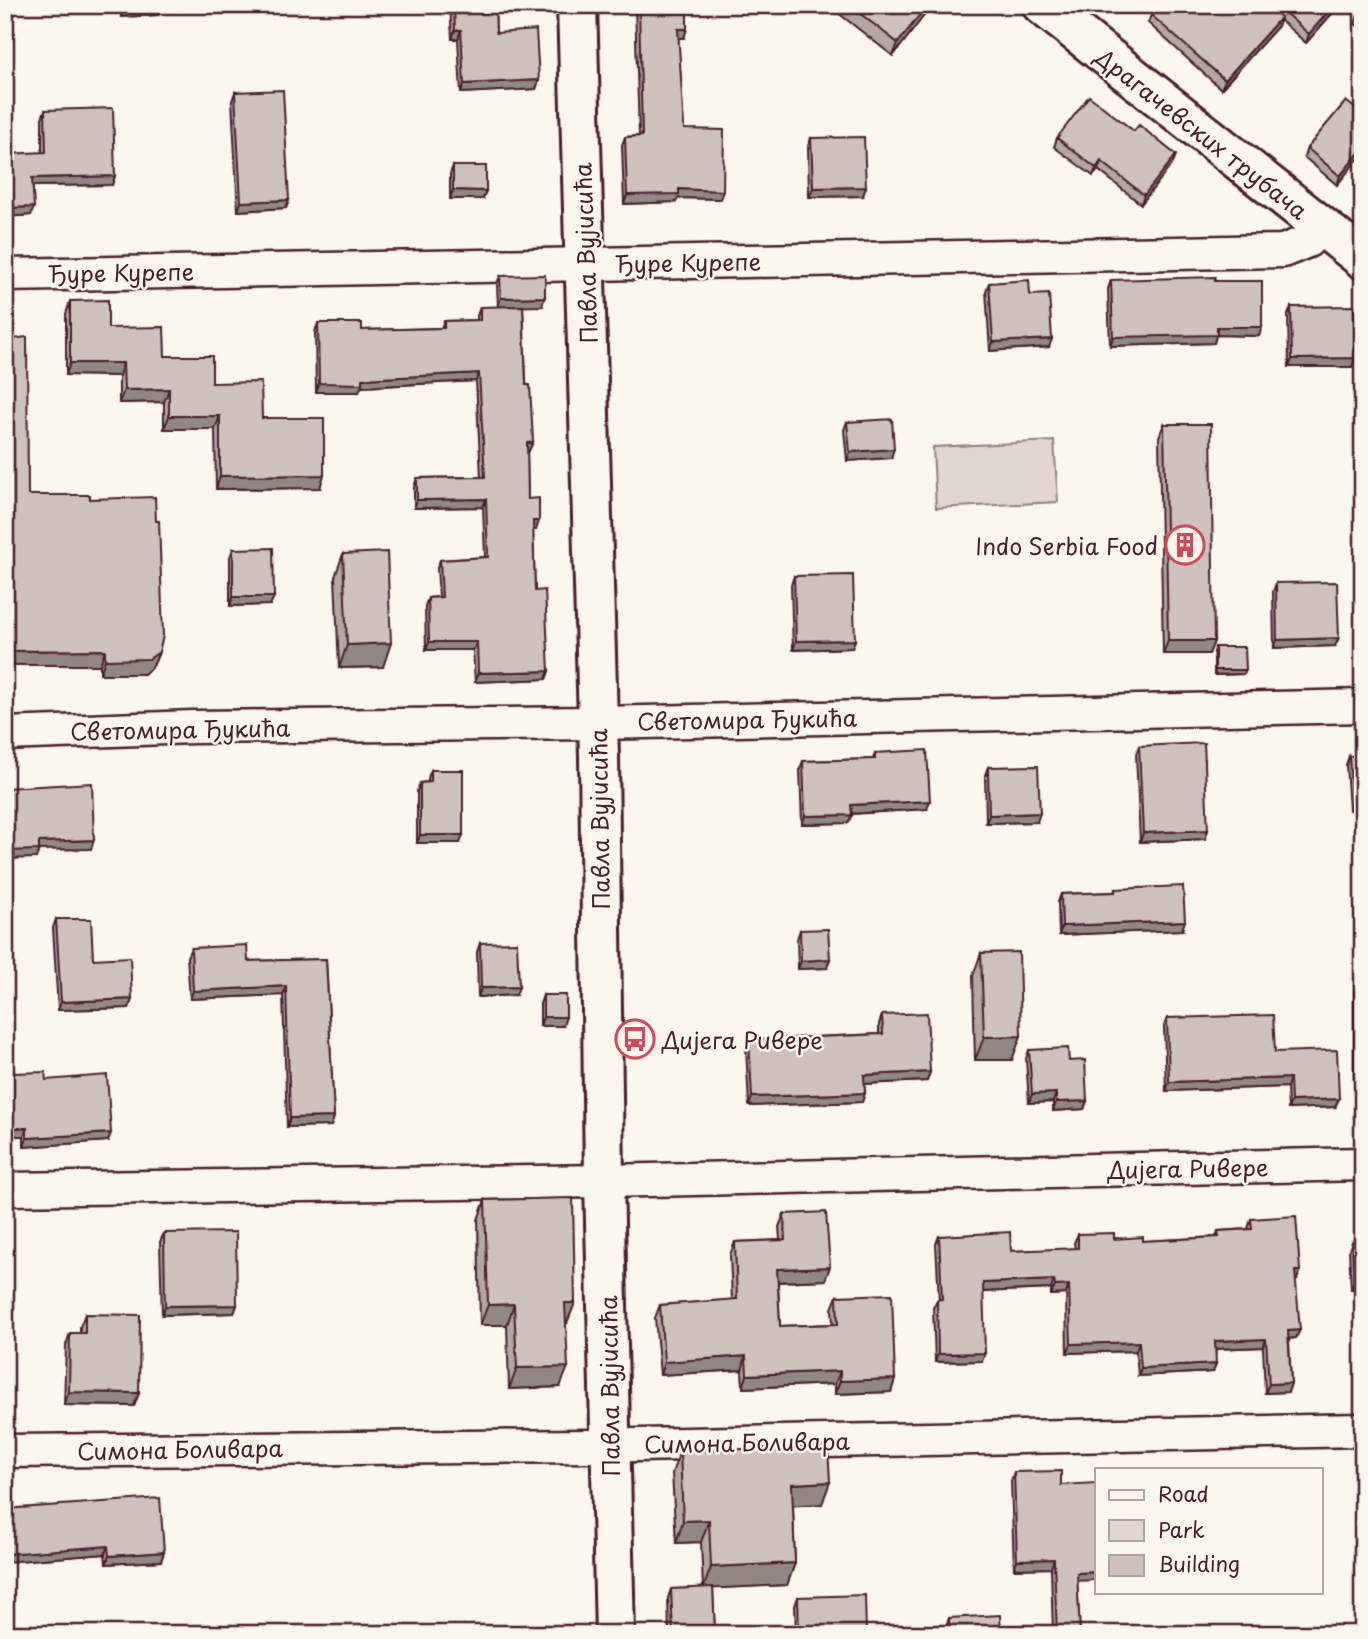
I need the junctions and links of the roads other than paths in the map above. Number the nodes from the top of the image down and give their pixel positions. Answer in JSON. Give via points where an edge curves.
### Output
{"nodes":[{"id":1,"x":577,"y":5,"type":"edge"},
{"id":2,"x":1042,"y":5,"type":"edge"},
{"id":3,"x":1320,"y":226,"type":"junction"},
{"id":4,"x":1363,"y":259,"type":"edge"},
{"id":5,"x":585,"y":264,"type":"junction"},
{"id":6,"x":5,"y":275,"type":"edge"},
{"id":7,"x":1363,"y":706,"type":"edge"},
{"id":8,"x":598,"y":723,"type":"junction"},
{"id":9,"x":5,"y":734,"type":"edge"},
{"id":10,"x":1363,"y":1164,"type":"edge"},
{"id":11,"x":604,"y":1181,"type":"junction"},
{"id":12,"x":5,"y":1189,"type":"edge"},
{"id":13,"x":1363,"y":1430,"type":"edge"},
{"id":14,"x":610,"y":1445,"type":"junction"},
{"id":15,"x":5,"y":1451,"type":"edge"},
{"id":16,"x":615,"y":1634,"type":"edge"}],
"edges":[{"from":1,"to":5,"type":"street","name":"Павла Вујисића"},
{"from":2,"to":3,"type":"street","name":"Драгачевских трубача"},
{"from":3,"to":4,"type":"street","name":"Драгачевских трубача"},
{"from":3,"to":5,"type":"street","name":"Ђуре Курепе","via":[[1308,241],[1283,251]]},
{"from":5,"to":6,"type":"street","name":"Ђуре Курепе"},
{"from":5,"to":8,"type":"street","name":"Павла Вујисића"},
{"from":7,"to":8,"type":"street","name":"Светомира Ђукића"},
{"from":8,"to":9,"type":"street","name":"Светомира Ђукића","via":[[193,727]]},
{"from":8,"to":11,"type":"street","name":"Павла Вујисића"},
{"from":10,"to":11,"type":"street","name":"Дијега Ривере"},
{"from":11,"to":12,"type":"street","name":"Дијега Ривере"},
{"from":11,"to":14,"type":"street","name":"Павла Вујисића"},
{"from":13,"to":14,"type":"street","name":"Симона Боливара"},
{"from":14,"to":15,"type":"street","name":"Симона Боливара"},
{"from":14,"to":16,"type":"street","name":"Павла Вујисића"}]}
